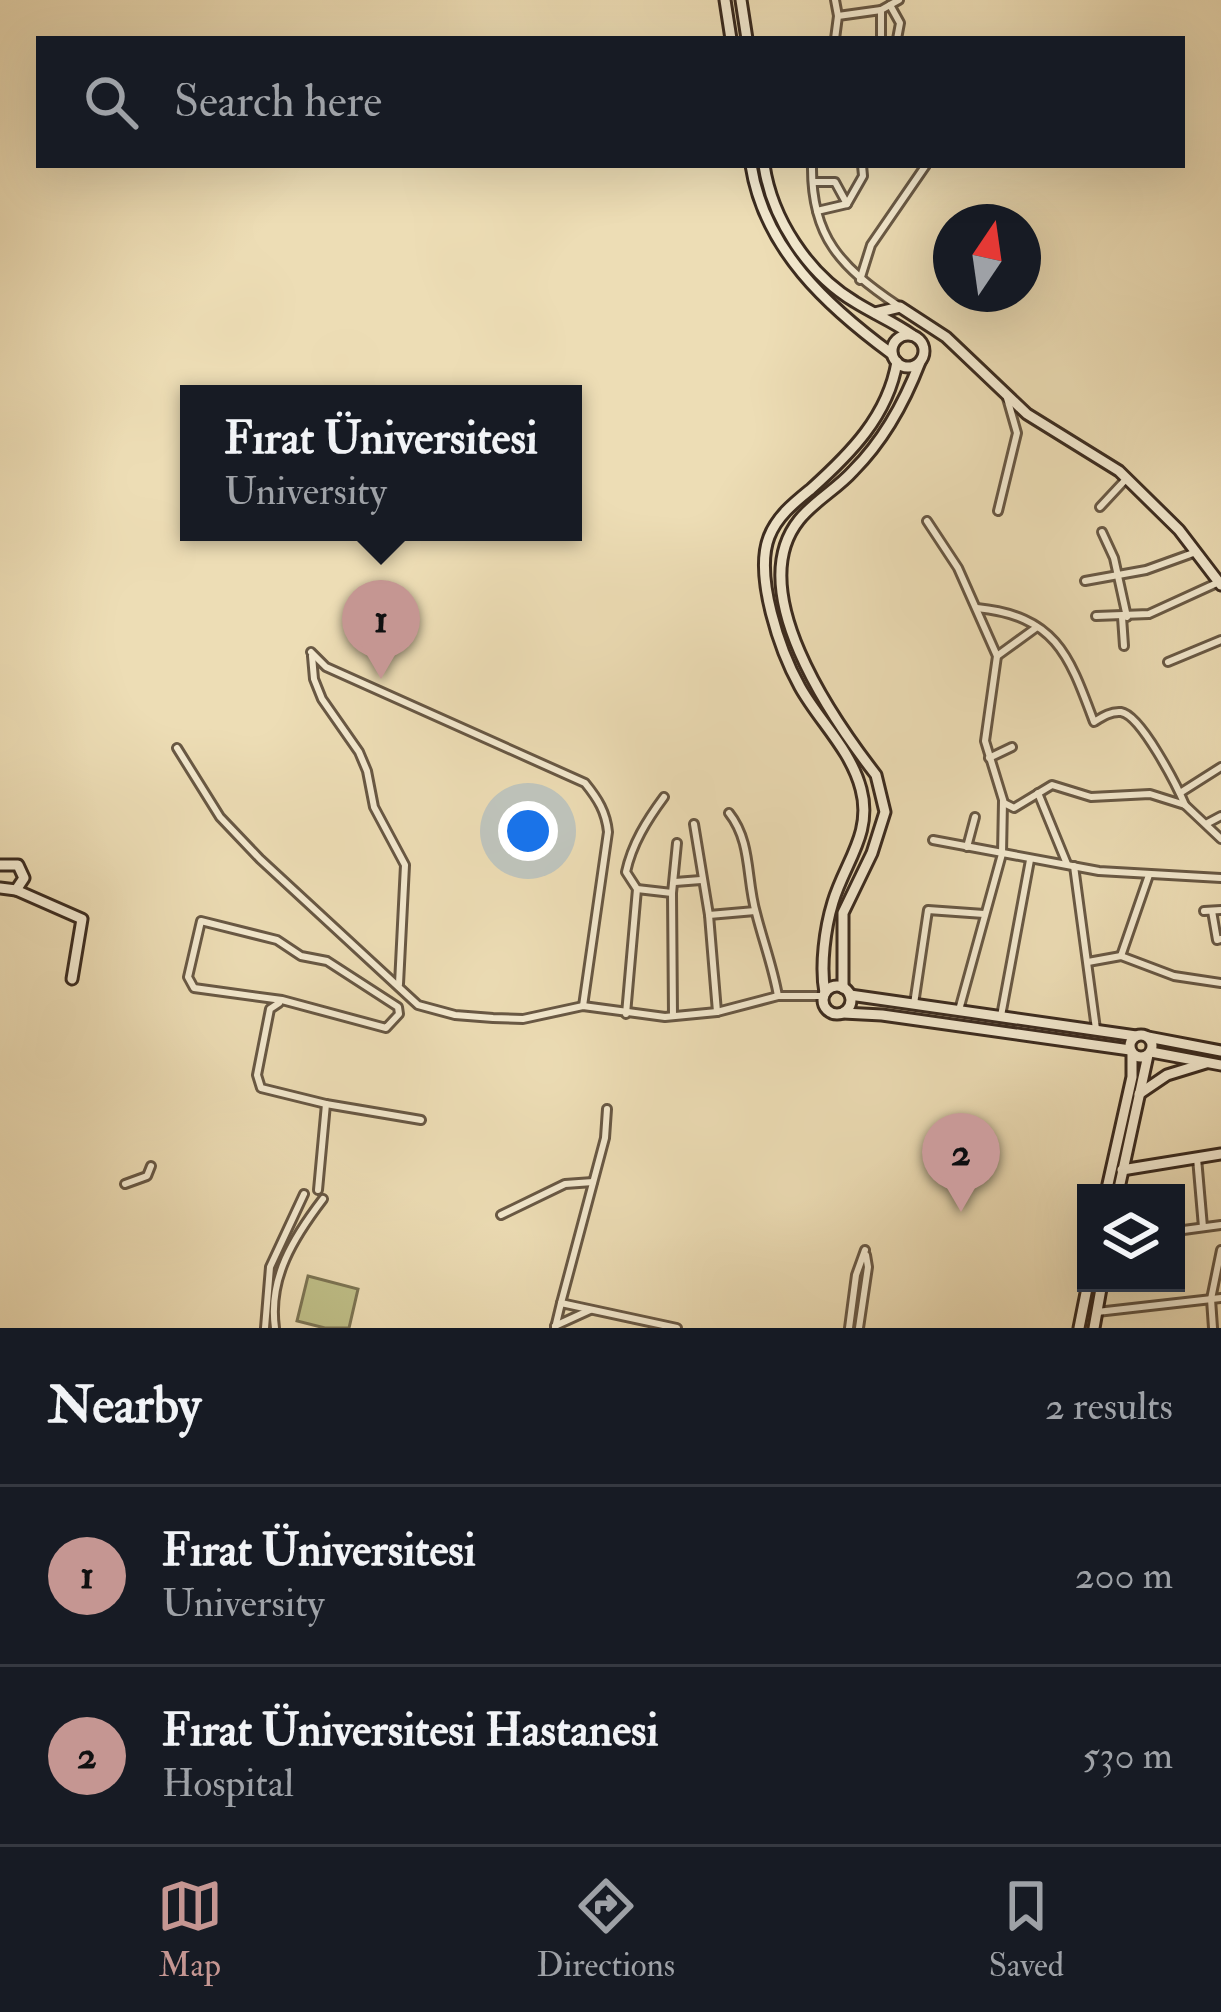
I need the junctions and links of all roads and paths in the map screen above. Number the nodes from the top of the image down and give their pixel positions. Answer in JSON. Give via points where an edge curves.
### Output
{"nodes":[{"id":1,"x":725,"y":0,"type":"edge"},
{"id":2,"x":741,"y":0,"type":"edge"},
{"id":3,"x":834,"y":0,"type":"edge"},
{"id":4,"x":899,"y":0,"type":"edge"},
{"id":5,"x":890,"y":5,"type":"junction"},
{"id":6,"x":881,"y":10,"type":"junction"},
{"id":7,"x":838,"y":16,"type":"junction"},
{"id":8,"x":731,"y":36,"type":"edge"},
{"id":9,"x":747,"y":36,"type":"edge"},
{"id":10,"x":835,"y":36,"type":"edge"},
{"id":11,"x":881,"y":36,"type":"edge"},
{"id":12,"x":898,"y":36,"type":"edge"},
{"id":13,"x":751,"y":168,"type":"edge"},
{"id":14,"x":764,"y":168,"type":"edge"},
{"id":15,"x":812,"y":168,"type":"edge"},
{"id":16,"x":862,"y":168,"type":"edge"},
{"id":17,"x":924,"y":168,"type":"edge"},
{"id":18,"x":813,"y":182,"type":"junction"},
{"id":19,"x":847,"y":204,"type":"junction"},
{"id":20,"x":817,"y":211,"type":"junction"},
{"id":21,"x":860,"y":280,"type":"junction"},
{"id":22,"x":900,"y":307,"type":"junction"},
{"id":23,"x":874,"y":313,"type":"junction"},
{"id":24,"x":912,"y":335,"type":"junction"},
{"id":25,"x":894,"y":358,"type":"junction"},
{"id":26,"x":920,"y":362,"type":"junction"},
{"id":27,"x":1006,"y":398,"type":"junction"},
{"id":28,"x":1126,"y":478,"type":"junction"},
{"id":29,"x":1100,"y":507,"type":"dead end"},
{"id":30,"x":998,"y":511,"type":"dead end"},
{"id":31,"x":926,"y":520,"type":"dead end"},
{"id":32,"x":1102,"y":532,"type":"dead end"},
{"id":33,"x":1196,"y":551,"type":"junction"},
{"id":34,"x":1118,"y":575,"type":"junction"},
{"id":35,"x":1085,"y":581,"type":"dead end"},
{"id":36,"x":1220,"y":584,"type":"edge"},
{"id":37,"x":977,"y":608,"type":"junction"},
{"id":38,"x":1096,"y":616,"type":"dead end"},
{"id":39,"x":1124,"y":617,"type":"junction"},
{"id":40,"x":1037,"y":627,"type":"junction"},
{"id":41,"x":1221,"y":640,"type":"edge"},
{"id":42,"x":1124,"y":646,"type":"dead end"},
{"id":43,"x":997,"y":656,"type":"junction"},
{"id":44,"x":1168,"y":662,"type":"dead end"},
{"id":45,"x":1012,"y":746,"type":"dead end"},
{"id":46,"x":177,"y":748,"type":"dead end"},
{"id":47,"x":989,"y":758,"type":"junction"},
{"id":48,"x":1221,"y":767,"type":"edge"},
{"id":49,"x":1038,"y":793,"type":"junction"},
{"id":50,"x":1180,"y":793,"type":"junction"},
{"id":51,"x":664,"y":797,"type":"dead end"},
{"id":52,"x":1003,"y":801,"type":"junction"},
{"id":53,"x":1185,"y":805,"type":"junction"},
{"id":54,"x":729,"y":813,"type":"dead end"},
{"id":55,"x":975,"y":817,"type":"dead end"},
{"id":56,"x":1221,"y":817,"type":"edge"},
{"id":57,"x":694,"y":824,"type":"dead end"},
{"id":58,"x":1206,"y":824,"type":"junction"},
{"id":59,"x":1221,"y":839,"type":"edge"},
{"id":60,"x":933,"y":840,"type":"dead end"},
{"id":61,"x":676,"y":843,"type":"dead end"},
{"id":62,"x":967,"y":847,"type":"junction"},
{"id":63,"x":1002,"y":854,"type":"junction"},
{"id":64,"x":1030,"y":860,"type":"junction"},
{"id":65,"x":0,"y":865,"type":"edge"},
{"id":66,"x":1070,"y":865,"type":"junction"},
{"id":67,"x":1149,"y":875,"type":"junction"},
{"id":68,"x":1221,"y":878,"type":"edge"},
{"id":69,"x":703,"y":880,"type":"junction"},
{"id":70,"x":675,"y":882,"type":"junction"},
{"id":71,"x":637,"y":889,"type":"junction"},
{"id":72,"x":7,"y":891,"type":"edge"},
{"id":73,"x":672,"y":893,"type":"junction"},
{"id":74,"x":1212,"y":910,"type":"edge"},
{"id":75,"x":755,"y":911,"type":"junction"},
{"id":76,"x":984,"y":914,"type":"junction"},
{"id":77,"x":709,"y":915,"type":"junction"},
{"id":78,"x":1221,"y":939,"type":"edge"},
{"id":79,"x":1121,"y":956,"type":"junction"},
{"id":80,"x":1088,"y":962,"type":"junction"},
{"id":81,"x":72,"y":980,"type":"dead end"},
{"id":82,"x":1221,"y":983,"type":"edge"},
{"id":83,"x":399,"y":986,"type":"junction"},
{"id":84,"x":846,"y":991,"type":"junction"},
{"id":85,"x":824,"y":995,"type":"junction"},
{"id":86,"x":778,"y":996,"type":"junction"},
{"id":87,"x":282,"y":1000,"type":"junction"},
{"id":88,"x":914,"y":1004,"type":"junction"},
{"id":89,"x":583,"y":1006,"type":"junction"},
{"id":90,"x":959,"y":1010,"type":"junction"},
{"id":91,"x":717,"y":1012,"type":"junction"},
{"id":92,"x":843,"y":1013,"type":"junction"},
{"id":93,"x":626,"y":1014,"type":"junction"},
{"id":94,"x":673,"y":1016,"type":"junction"},
{"id":95,"x":1000,"y":1016,"type":"junction"},
{"id":96,"x":1096,"y":1031,"type":"junction"},
{"id":97,"x":1142,"y":1036,"type":"junction"},
{"id":98,"x":1221,"y":1051,"type":"edge"},
{"id":99,"x":1131,"y":1052,"type":"junction"},
{"id":100,"x":1149,"y":1053,"type":"junction"},
{"id":101,"x":1206,"y":1063,"type":"junction"},
{"id":102,"x":1221,"y":1065,"type":"edge"},
{"id":103,"x":1139,"y":1094,"type":"junction"},
{"id":104,"x":326,"y":1104,"type":"junction"},
{"id":105,"x":607,"y":1109,"type":"dead end"},
{"id":106,"x":421,"y":1120,"type":"dead end"},
{"id":107,"x":1221,"y":1154,"type":"edge"},
{"id":108,"x":1197,"y":1158,"type":"junction"},
{"id":109,"x":151,"y":1166,"type":"dead end"},
{"id":110,"x":1122,"y":1170,"type":"junction"},
{"id":111,"x":593,"y":1182,"type":"junction"},
{"id":112,"x":124,"y":1184,"type":"dead end"},
{"id":113,"x":1108,"y":1184,"type":"edge"},
{"id":114,"x":1120,"y":1184,"type":"edge"},
{"id":115,"x":318,"y":1190,"type":"dead end"},
{"id":116,"x":304,"y":1194,"type":"dead end"},
{"id":117,"x":322,"y":1199,"type":"dead end"},
{"id":118,"x":501,"y":1215,"type":"dead end"},
{"id":119,"x":1221,"y":1225,"type":"edge"},
{"id":120,"x":1203,"y":1226,"type":"junction"},
{"id":121,"x":1185,"y":1229,"type":"edge"},
{"id":122,"x":1221,"y":1250,"type":"edge"},
{"id":123,"x":1086,"y":1292,"type":"edge"},
{"id":124,"x":1100,"y":1292,"type":"edge"},
{"id":125,"x":1221,"y":1298,"type":"edge"},
{"id":126,"x":1211,"y":1300,"type":"junction"},
{"id":127,"x":561,"y":1303,"type":"junction"},
{"id":128,"x":591,"y":1309,"type":"junction"},
{"id":129,"x":1097,"y":1312,"type":"junction"},
{"id":130,"x":555,"y":1327,"type":"edge"},
{"id":131,"x":265,"y":1328,"type":"edge"},
{"id":132,"x":275,"y":1328,"type":"edge"},
{"id":133,"x":677,"y":1328,"type":"edge"},
{"id":134,"x":849,"y":1328,"type":"edge"},
{"id":135,"x":859,"y":1328,"type":"edge"},
{"id":136,"x":1079,"y":1328,"type":"edge"},
{"id":137,"x":1094,"y":1328,"type":"edge"},
{"id":138,"x":1213,"y":1328,"type":"edge"}],
"edges":[{"from":1,"to":8,"type":"main road"},
{"from":2,"to":9,"type":"main road"},
{"from":3,"to":7,"type":"street"},
{"from":4,"to":5,"type":"street"},
{"from":5,"to":6,"type":"street"},
{"from":5,"to":12,"type":"street"},
{"from":6,"to":7,"type":"street"},
{"from":6,"to":11,"type":"street"},
{"from":7,"to":10,"type":"street"},
{"from":13,"to":25,"type":"main road","via":[[776,239],[827,303]]},
{"from":14,"to":23,"type":"main road","via":[[797,246],[830,285]]},
{"from":15,"to":18,"type":"street"},
{"from":16,"to":19,"type":"street"},
{"from":17,"to":21,"type":"street","via":[[871,245]]},
{"from":18,"to":19,"type":"street","via":[[835,182]]},
{"from":18,"to":20,"type":"street"},
{"from":19,"to":20,"type":"street"},
{"from":20,"to":21,"type":"street","via":[[834,253]]},
{"from":21,"to":22,"type":"street"},
{"from":22,"to":23,"type":"main road"},
{"from":22,"to":27,"type":"main road","via":[[946,337]]},
{"from":23,"to":24,"type":"main road"},
{"from":24,"to":25,"type":"main road","via":[[895,341]]},
{"from":24,"to":26,"type":"main road","via":[[923,344]]},
{"from":25,"to":26,"type":"main road","via":[[911,367]]},
{"from":25,"to":85,"type":"main road","via":[[886,399],[852,452],[778,520],[766,552],[766,589],[784,649],[849,760],[865,813],[829,916]]},
{"from":26,"to":84,"type":"main road","via":[[888,427],[799,519],[779,558],[800,658],[883,796],[882,828],[843,913]]},
{"from":27,"to":28,"type":"main road"},
{"from":27,"to":30,"type":"street","via":[[1017,433]]},
{"from":28,"to":29,"type":"street"},
{"from":28,"to":33,"type":"main road"},
{"from":31,"to":37,"type":"street"},
{"from":32,"to":34,"type":"street"},
{"from":33,"to":34,"type":"street"},
{"from":33,"to":36,"type":"main road"},
{"from":34,"to":35,"type":"street"},
{"from":34,"to":39,"type":"street"},
{"from":36,"to":39,"type":"street"},
{"from":37,"to":40,"type":"street","via":[[1020,614]]},
{"from":37,"to":43,"type":"street"},
{"from":38,"to":39,"type":"street"},
{"from":39,"to":42,"type":"street"},
{"from":40,"to":43,"type":"street"},
{"from":40,"to":50,"type":"street","via":[[1068,657],[1094,722],[1129,715]]},
{"from":41,"to":44,"type":"street"},
{"from":43,"to":47,"type":"street","via":[[985,730]]},
{"from":45,"to":47,"type":"street"},
{"from":46,"to":83,"type":"street","via":[[220,817]]},
{"from":47,"to":52,"type":"street"},
{"from":48,"to":50,"type":"street"},
{"from":49,"to":52,"type":"street","via":[[1014,808]]},
{"from":49,"to":53,"type":"street","via":[[1052,785]]},
{"from":49,"to":66,"type":"street"},
{"from":50,"to":53,"type":"street"},
{"from":51,"to":71,"type":"street","via":[[627,865]]},
{"from":52,"to":63,"type":"street"},
{"from":53,"to":58,"type":"street"},
{"from":54,"to":75,"type":"street","via":[[742,831]]},
{"from":55,"to":62,"type":"street"},
{"from":56,"to":58,"type":"street"},
{"from":57,"to":69,"type":"street"},
{"from":58,"to":59,"type":"street"},
{"from":60,"to":62,"type":"street"},
{"from":61,"to":70,"type":"street"},
{"from":62,"to":63,"type":"street"},
{"from":63,"to":64,"type":"street"},
{"from":63,"to":76,"type":"street"},
{"from":64,"to":66,"type":"street"},
{"from":64,"to":95,"type":"street"},
{"from":65,"to":72,"type":"main road","via":[[9,862],[24,878]]},
{"from":66,"to":67,"type":"street"},
{"from":66,"to":80,"type":"street"},
{"from":67,"to":68,"type":"street"},
{"from":67,"to":79,"type":"street"},
{"from":69,"to":70,"type":"street"},
{"from":69,"to":77,"type":"street"},
{"from":70,"to":73,"type":"street"},
{"from":71,"to":73,"type":"street"},
{"from":71,"to":93,"type":"street"},
{"from":72,"to":81,"type":"main road","via":[[82,919]]},
{"from":73,"to":94,"type":"street"},
{"from":74,"to":78,"type":"street"},
{"from":75,"to":77,"type":"street"},
{"from":75,"to":86,"type":"street"},
{"from":76,"to":88,"type":"street","via":[[928,910]]},
{"from":76,"to":90,"type":"street"},
{"from":77,"to":91,"type":"street"},
{"from":79,"to":80,"type":"street"},
{"from":79,"to":82,"type":"street"},
{"from":80,"to":96,"type":"street"},
{"from":83,"to":89,"type":"street","via":[[418,1005],[454,1015],[523,1019]]},
{"from":83,"to":89,"type":"street","via":[[405,865],[374,807],[368,771],[322,699],[311,652],[326,667],[585,783],[597,798],[608,832]]},
{"from":84,"to":85,"type":"main road","via":[[835,986]]},
{"from":84,"to":88,"type":"main road"},
{"from":84,"to":92,"type":"main road"},
{"from":85,"to":86,"type":"street"},
{"from":85,"to":92,"type":"main road","via":[[827,1011]]},
{"from":86,"to":91,"type":"street"},
{"from":87,"to":87,"type":"street","via":[[386,1028],[399,1014],[328,961],[201,921],[190,985]]},
{"from":87,"to":104,"type":"street","via":[[270,1009],[259,1083]]},
{"from":88,"to":90,"type":"main road"},
{"from":89,"to":93,"type":"street"},
{"from":90,"to":95,"type":"main road"},
{"from":91,"to":94,"type":"street"},
{"from":92,"to":99,"type":"main road"},
{"from":93,"to":94,"type":"street"},
{"from":95,"to":96,"type":"main road"},
{"from":96,"to":97,"type":"main road"},
{"from":97,"to":98,"type":"main road"},
{"from":97,"to":99,"type":"main road","via":[[1131,1040]]},
{"from":97,"to":100,"type":"main road","via":[[1152,1042]]},
{"from":99,"to":100,"type":"main road"},
{"from":99,"to":113,"type":"main road"},
{"from":100,"to":101,"type":"main road"},
{"from":100,"to":103,"type":"main road"},
{"from":101,"to":102,"type":"main road"},
{"from":101,"to":103,"type":"main road"},
{"from":103,"to":110,"type":"main road"},
{"from":104,"to":106,"type":"street"},
{"from":104,"to":115,"type":"street"},
{"from":105,"to":111,"type":"street"},
{"from":107,"to":108,"type":"main road"},
{"from":108,"to":110,"type":"main road"},
{"from":108,"to":120,"type":"street"},
{"from":109,"to":112,"type":"street","via":[[147,1177]]},
{"from":110,"to":114,"type":"main road"},
{"from":111,"to":118,"type":"street","via":[[565,1184]]},
{"from":111,"to":127,"type":"street"},
{"from":116,"to":131,"type":"street","via":[[270,1267]]},
{"from":117,"to":132,"type":"street","via":[[284,1259]]},
{"from":119,"to":120,"type":"street"},
{"from":120,"to":121,"type":"street"},
{"from":122,"to":126,"type":"street"},
{"from":123,"to":136,"type":"main road"},
{"from":124,"to":129,"type":"main road"},
{"from":125,"to":126,"type":"street"},
{"from":126,"to":129,"type":"street"},
{"from":126,"to":138,"type":"street"},
{"from":127,"to":128,"type":"street"},
{"from":127,"to":130,"type":"street"},
{"from":128,"to":130,"type":"street"},
{"from":128,"to":133,"type":"street"},
{"from":129,"to":137,"type":"main road"},
{"from":134,"to":135,"type":"street","via":[[865,1250]]}]}
